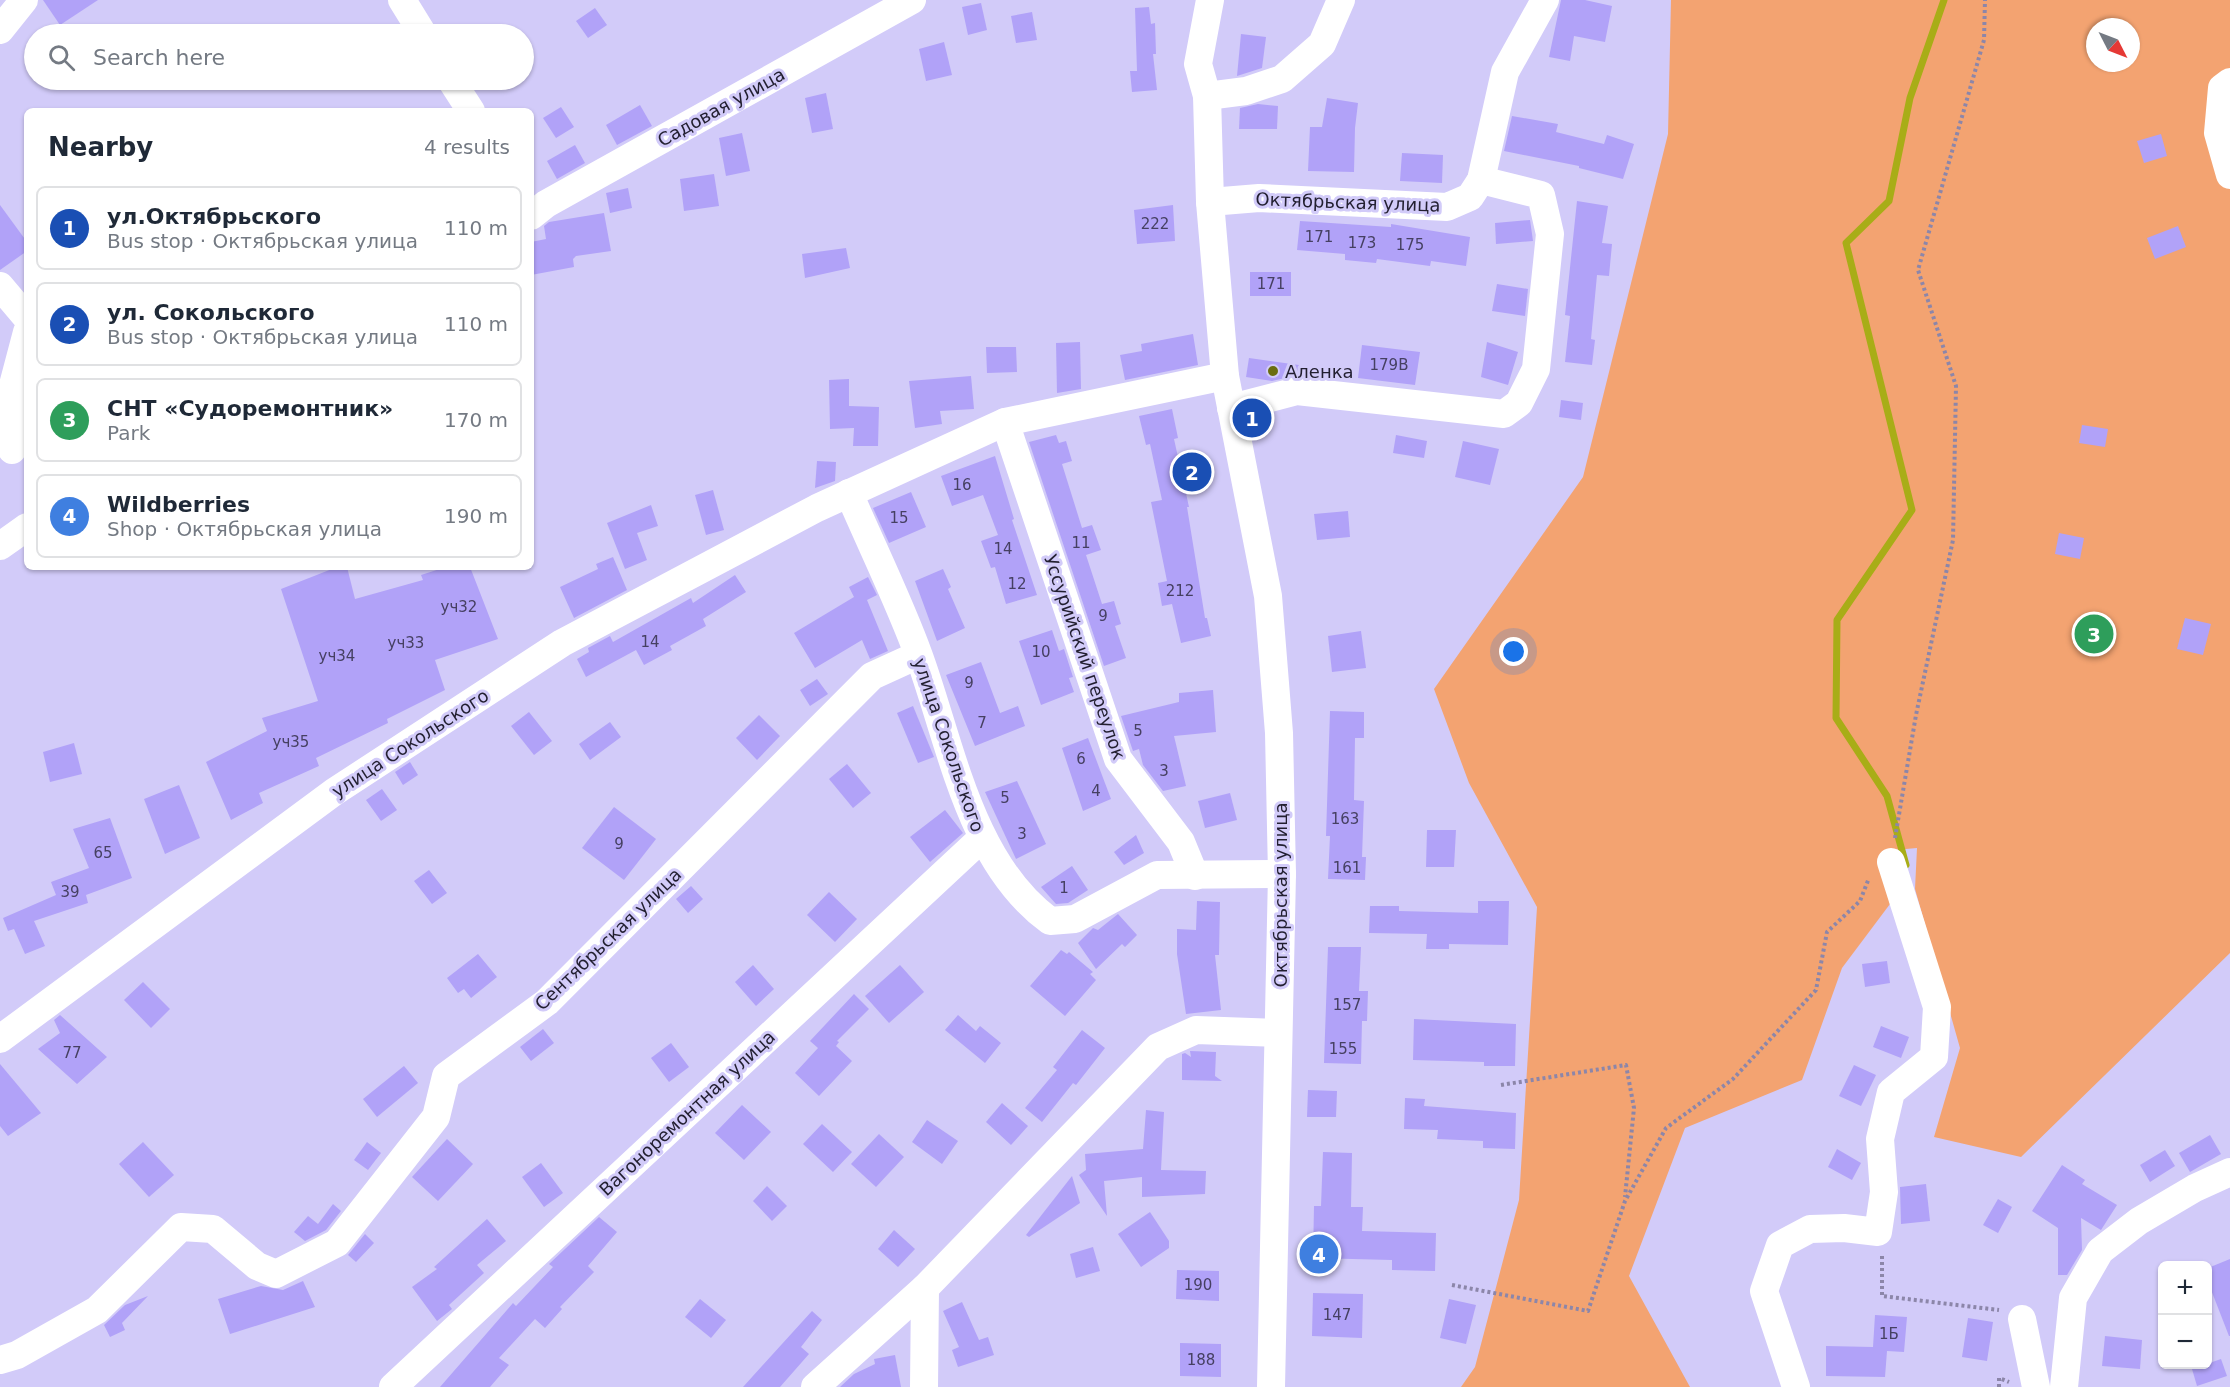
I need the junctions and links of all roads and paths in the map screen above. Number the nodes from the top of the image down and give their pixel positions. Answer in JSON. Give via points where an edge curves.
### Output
{"nodes":[{"id":1,"x":24,"y":0,"type":"edge"},
{"id":2,"x":402,"y":0,"type":"edge"},
{"id":3,"x":912,"y":0,"type":"edge"},
{"id":4,"x":1210,"y":0,"type":"edge"},
{"id":5,"x":1341,"y":0,"type":"edge"},
{"id":6,"x":1545,"y":0,"type":"edge"},
{"id":7,"x":1985,"y":0,"type":"edge"},
{"id":8,"x":417,"y":24,"type":"edge"},
{"id":9,"x":0,"y":30,"type":"edge"},
{"id":10,"x":2230,"y":82,"type":"edge"},
{"id":11,"x":457,"y":90,"type":"edge"},
{"id":12,"x":1207,"y":96,"type":"junction"},
{"id":13,"x":469,"y":108,"type":"edge"},
{"id":14,"x":2230,"y":175,"type":"edge"},
{"id":15,"x":1481,"y":180,"type":"junction"},
{"id":16,"x":1210,"y":202,"type":"junction"},
{"id":17,"x":536,"y":203,"type":"edge"},
{"id":18,"x":0,"y":286,"type":"edge"},
{"id":19,"x":24,"y":314,"type":"edge"},
{"id":20,"x":24,"y":343,"type":"edge"},
{"id":21,"x":1225,"y":376,"type":"junction"},
{"id":22,"x":1231,"y":408,"type":"junction"},
{"id":23,"x":1005,"y":422,"type":"junction"},
{"id":24,"x":13,"y":455,"type":"edge"},
{"id":25,"x":849,"y":493,"type":"junction"},
{"id":26,"x":24,"y":529,"type":"edge"},
{"id":27,"x":0,"y":546,"type":"edge"},
{"id":28,"x":918,"y":655,"type":"junction"},
{"id":29,"x":981,"y":839,"type":"junction"},
{"id":30,"x":1891,"y":862,"type":"junction"},
{"id":31,"x":1282,"y":874,"type":"junction"},
{"id":32,"x":1195,"y":876,"type":"junction"},
{"id":33,"x":1278,"y":1033,"type":"junction"},
{"id":34,"x":0,"y":1039,"type":"edge"},
{"id":35,"x":1501,"y":1085,"type":"dead end"},
{"id":36,"x":2230,"y":1172,"type":"edge"},
{"id":37,"x":1625,"y":1201,"type":"junction"},
{"id":38,"x":1882,"y":1252,"type":"dead end"},
{"id":39,"x":1452,"y":1285,"type":"dead end"},
{"id":40,"x":925,"y":1288,"type":"junction"},
{"id":41,"x":2022,"y":1319,"type":"joint"},
{"id":42,"x":0,"y":1360,"type":"edge"},
{"id":43,"x":393,"y":1387,"type":"edge"},
{"id":44,"x":815,"y":1387,"type":"edge"},
{"id":45,"x":924,"y":1387,"type":"edge"},
{"id":46,"x":1271,"y":1387,"type":"edge"},
{"id":47,"x":1796,"y":1387,"type":"edge"},
{"id":48,"x":2036,"y":1387,"type":"edge"},
{"id":49,"x":2064,"y":1387,"type":"edge"}],
"edges":[{"from":1,"to":9,"type":"street"},
{"from":2,"to":8,"type":"street"},
{"from":3,"to":17,"type":"street","name":"Садовая улица"},
{"from":4,"to":12,"type":"street","name":"Октябрьская улица","via":[[1198,64]]},
{"from":5,"to":12,"type":"street","via":[[1322,44],[1282,79]]},
{"from":6,"to":15,"type":"street","via":[[1505,72]]},
{"from":7,"to":30,"type":"path","via":[[1984,40],[1918,270],[1956,387],[1953,540],[1916,715]]},
{"from":10,"to":14,"type":"street","via":[[2222,88],[2218,133]]},
{"from":11,"to":13,"type":"street"},
{"from":12,"to":16,"type":"street","name":"Октябрьская улица"},
{"from":15,"to":16,"type":"street","name":"Октябрьская улица","via":[[1470,196],[1447,207],[1259,198]]},
{"from":15,"to":22,"type":"street","via":[[1541,195],[1550,234],[1536,369],[1519,403],[1504,414],[1297,391]]},
{"from":16,"to":21,"type":"street","name":"Октябрьская улица"},
{"from":18,"to":19,"type":"street"},
{"from":20,"to":24,"type":"street","via":[[13,385]]},
{"from":21,"to":22,"type":"street","name":"Октябрьская улица"},
{"from":21,"to":23,"type":"street","name":"улица Сокольского"},
{"from":22,"to":31,"type":"street","name":"Октябрьская улица","via":[[1268,596],[1280,733]]},
{"from":23,"to":25,"type":"street","name":"улица Сокольского"},
{"from":23,"to":32,"type":"street","name":"Уссурийский переулок","via":[[1118,759],[1181,842]]},
{"from":25,"to":28,"type":"street","name":"улица Сокольского"},
{"from":25,"to":34,"type":"street","name":"улица Сокольского","via":[[562,643],[334,792]]},
{"from":26,"to":27,"type":"street"},
{"from":28,"to":29,"type":"street","name":"улица Сокольского"},
{"from":28,"to":42,"type":"street","name":"Сентябрьская улица","via":[[872,676],[547,1002],[446,1076],[436,1117],[337,1243],[276,1274],[257,1266],[213,1229],[181,1227],[97,1310],[17,1355]]},
{"from":29,"to":32,"type":"street","name":"улица Сокольского","via":[[1030,907],[1050,921],[1075,920],[1157,875]]},
{"from":29,"to":43,"type":"street","name":"Вагоноремонтная улица"},
{"from":30,"to":37,"type":"path","via":[[1874,864],[1860,901],[1827,932],[1816,990],[1733,1078],[1666,1128]]},
{"from":30,"to":47,"type":"street","via":[[1937,1007],[1934,1057],[1891,1092],[1880,1139],[1884,1192],[1878,1232],[1810,1229],[1780,1245],[1764,1291]]},
{"from":31,"to":32,"type":"street","name":"улица Сокольского"},
{"from":31,"to":33,"type":"street","name":"Октябрьская улица"},
{"from":33,"to":40,"type":"street","via":[[1196,1030],[1158,1047]]},
{"from":33,"to":46,"type":"street","name":"Октябрьская улица"},
{"from":35,"to":37,"type":"path","via":[[1626,1065],[1635,1108]]},
{"from":36,"to":49,"type":"street","via":[[2139,1221],[2100,1251],[2073,1298]]},
{"from":37,"to":39,"type":"path","via":[[1588,1311]]},
{"from":38,"to":41,"type":"path","via":[[1882,1296],[2007,1311]]},
{"from":40,"to":44,"type":"street"},
{"from":40,"to":45,"type":"street"},
{"from":41,"to":48,"type":"street"}]}
